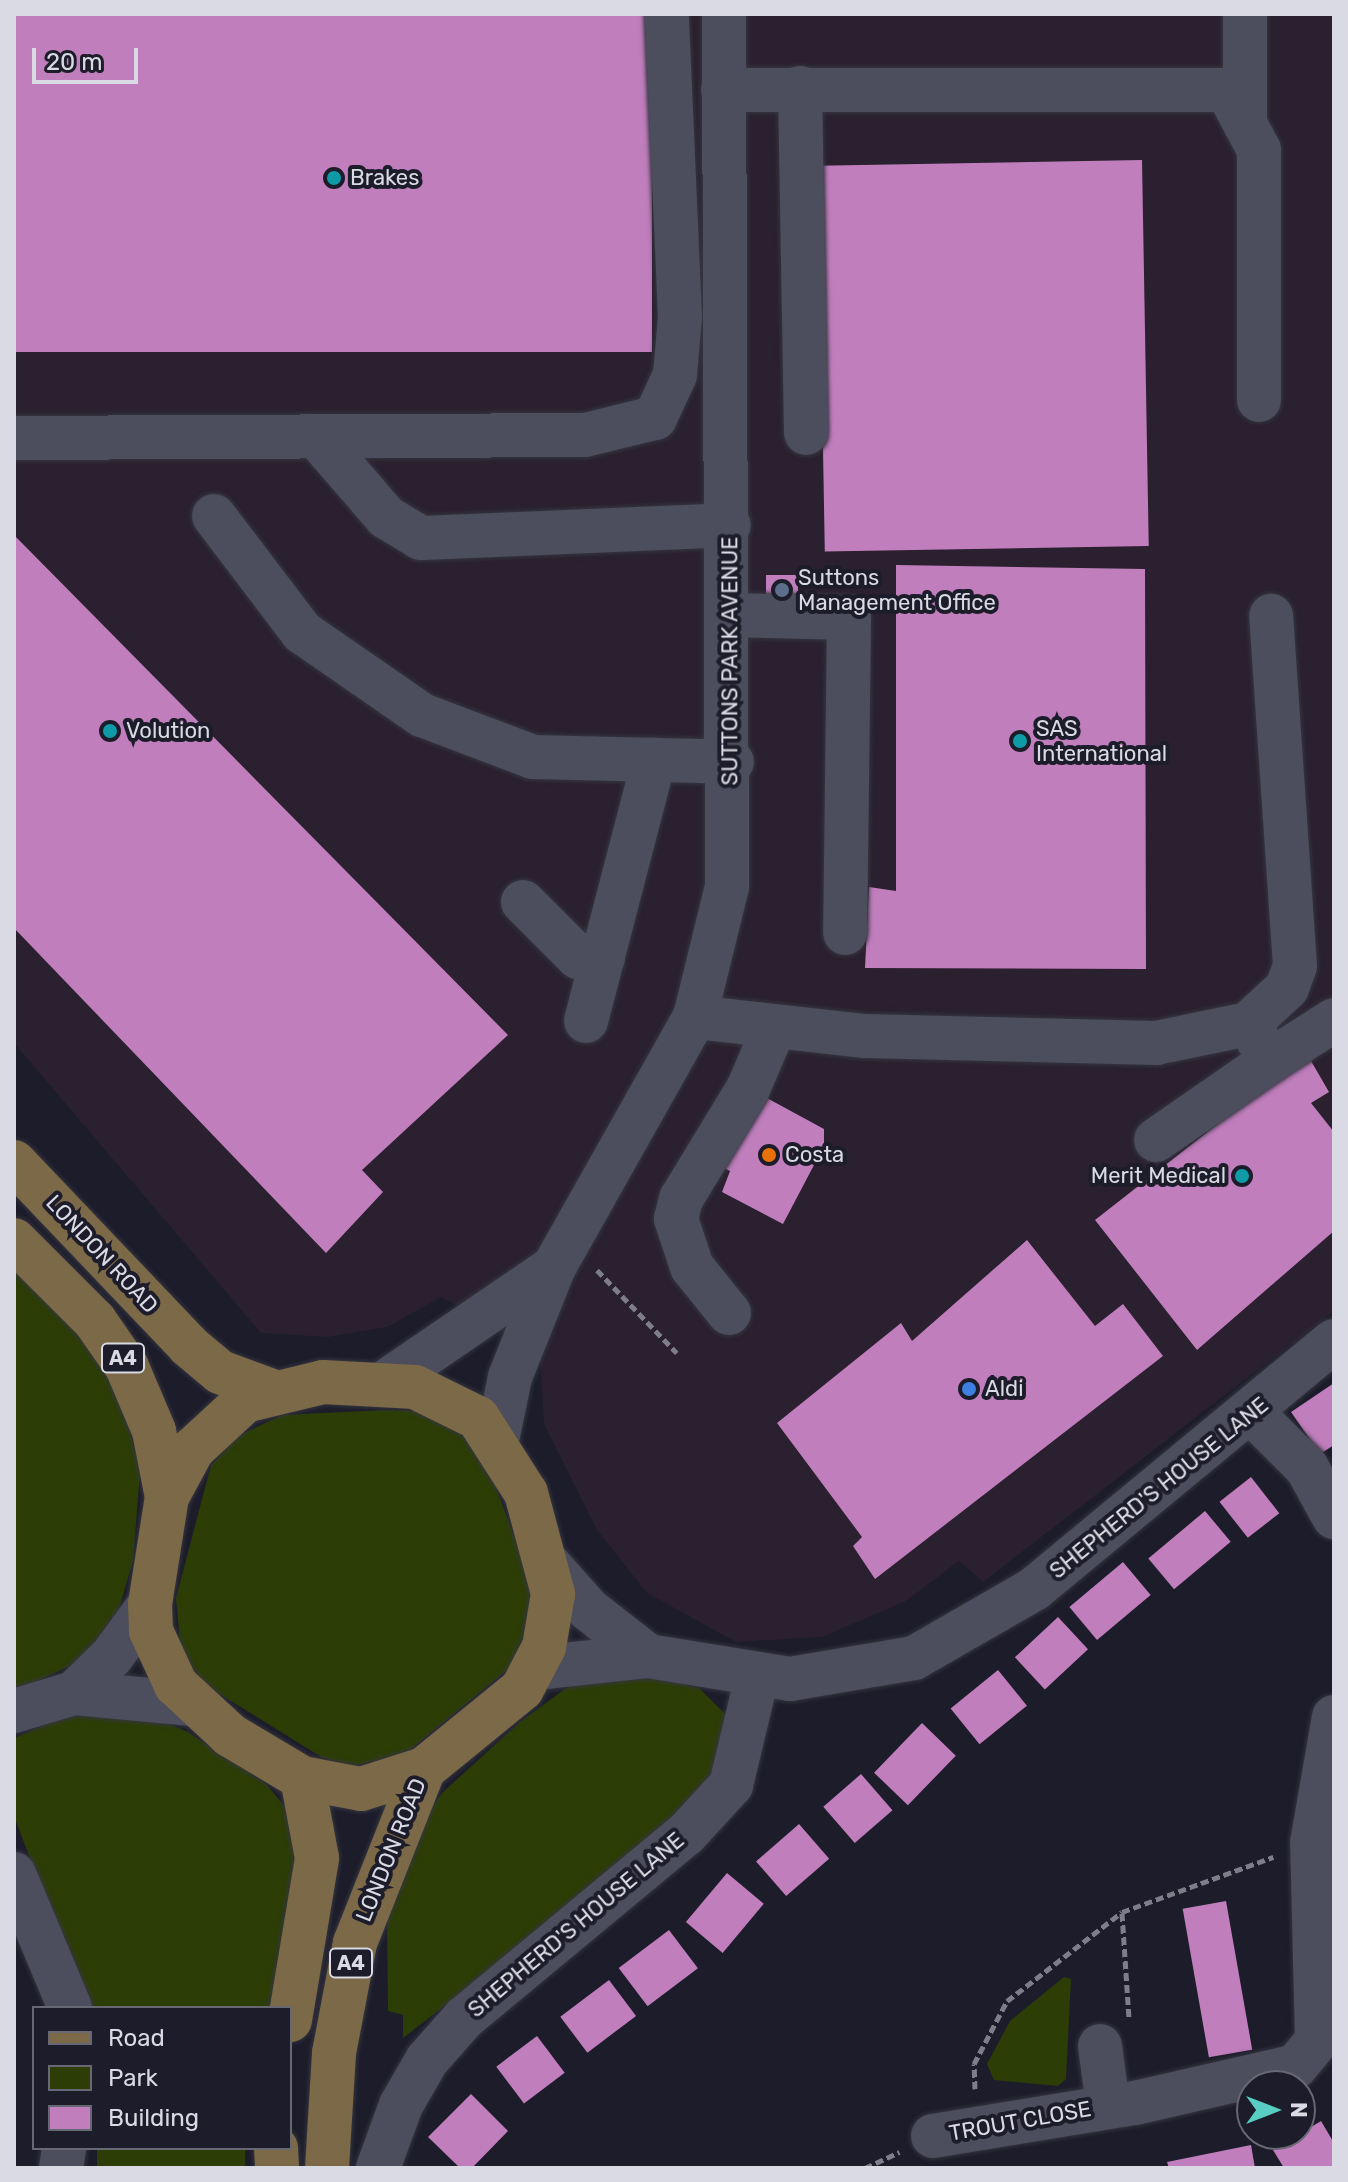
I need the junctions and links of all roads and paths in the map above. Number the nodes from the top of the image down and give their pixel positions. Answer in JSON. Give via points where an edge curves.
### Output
{"nodes":[{"id":1,"x":667,"y":14,"type":"edge"},
{"id":2,"x":724,"y":14,"type":"edge"},
{"id":3,"x":1245,"y":14,"type":"edge"},
{"id":4,"x":800,"y":88,"type":"junction"},
{"id":5,"x":723,"y":90,"type":"junction"},
{"id":6,"x":1245,"y":124,"type":"junction"},
{"id":7,"x":1259,"y":400,"type":"dead end"},
{"id":8,"x":806,"y":433,"type":"dead end"},
{"id":9,"x":317,"y":437,"type":"junction"},
{"id":10,"x":14,"y":438,"type":"edge"},
{"id":11,"x":214,"y":516,"type":"dead end"},
{"id":12,"x":729,"y":525,"type":"junction"},
{"id":13,"x":730,"y":615,"type":"junction"},
{"id":14,"x":1271,"y":616,"type":"dead end"},
{"id":15,"x":654,"y":760,"type":"junction"},
{"id":16,"x":732,"y":762,"type":"junction"},
{"id":17,"x":523,"y":902,"type":"dead end"},
{"id":18,"x":845,"y":933,"type":"dead end"},
{"id":19,"x":603,"y":958,"type":"junction"},
{"id":20,"x":695,"y":1017,"type":"junction"},
{"id":21,"x":1334,"y":1020,"type":"edge"},
{"id":22,"x":586,"y":1021,"type":"dead end"},
{"id":23,"x":774,"y":1028,"type":"junction"},
{"id":24,"x":1259,"y":1042,"type":"junction"},
{"id":25,"x":1156,"y":1140,"type":"dead end"},
{"id":26,"x":14,"y":1162,"type":"edge"},
{"id":27,"x":14,"y":1240,"type":"edge"},
{"id":28,"x":566,"y":1249,"type":"junction"},
{"id":29,"x":729,"y":1313,"type":"dead end"},
{"id":30,"x":1334,"y":1341,"type":"edge"},
{"id":31,"x":677,"y":1353,"type":"dead end"},
{"id":32,"x":384,"y":1383,"type":"junction"},
{"id":33,"x":272,"y":1391,"type":"junction"},
{"id":34,"x":1252,"y":1413,"type":"junction"},
{"id":35,"x":497,"y":1440,"type":"junction"},
{"id":36,"x":167,"y":1497,"type":"junction"},
{"id":37,"x":1334,"y":1517,"type":"edge"},
{"id":38,"x":550,"y":1566,"type":"junction"},
{"id":39,"x":150,"y":1604,"type":"junction"},
{"id":40,"x":648,"y":1656,"type":"junction"},
{"id":41,"x":536,"y":1668,"type":"junction"},
{"id":42,"x":757,"y":1677,"type":"junction"},
{"id":43,"x":74,"y":1693,"type":"junction"},
{"id":44,"x":192,"y":1704,"type":"junction"},
{"id":45,"x":14,"y":1711,"type":"edge"},
{"id":46,"x":1334,"y":1717,"type":"edge"},
{"id":47,"x":424,"y":1769,"type":"junction"},
{"id":48,"x":302,"y":1778,"type":"junction"},
{"id":49,"x":1312,"y":1843,"type":"junction"},
{"id":50,"x":14,"y":1874,"type":"edge"},
{"id":51,"x":1122,"y":1912,"type":"junction"},
{"id":52,"x":69,"y":2006,"type":"edge"},
{"id":53,"x":292,"y":2008,"type":"edge"},
{"id":54,"x":1115,"y":2035,"type":"joint"},
{"id":55,"x":1108,"y":2106,"type":"junction"},
{"id":56,"x":977,"y":2127,"type":"junction"},
{"id":57,"x":933,"y":2136,"type":"dead end"},
{"id":58,"x":327,"y":2168,"type":"edge"},
{"id":59,"x":378,"y":2168,"type":"edge"}],
"edges":[{"from":1,"to":9,"type":"street","via":[[680,317],[675,375],[655,418],[585,435]]},
{"from":2,"to":5,"type":"street","name":"SUTTONS PARK AVENUE"},
{"from":3,"to":6,"type":"street"},
{"from":4,"to":5,"type":"street"},
{"from":4,"to":6,"type":"street","via":[[1227,90]]},
{"from":4,"to":8,"type":"street"},
{"from":5,"to":12,"type":"street","name":"SUTTONS PARK AVENUE"},
{"from":6,"to":7,"type":"street","via":[[1259,150]]},
{"from":9,"to":10,"type":"street"},
{"from":9,"to":12,"type":"street","via":[[386,517],[421,538]]},
{"from":11,"to":15,"type":"street","via":[[302,632],[422,715],[533,757]]},
{"from":12,"to":13,"type":"street","name":"SUTTONS PARK AVENUE"},
{"from":13,"to":16,"type":"street","name":"SUTTONS PARK AVENUE"},
{"from":13,"to":18,"type":"street","via":[[849,618]]},
{"from":14,"to":24,"type":"street","via":[[1295,966]]},
{"from":15,"to":16,"type":"street"},
{"from":15,"to":19,"type":"street"},
{"from":16,"to":20,"type":"street","name":"SUTTONS PARK AVENUE","via":[[727,887]]},
{"from":17,"to":19,"type":"street","via":[[578,957]]},
{"from":19,"to":22,"type":"street"},
{"from":20,"to":23,"type":"street"},
{"from":20,"to":28,"type":"street","name":"SUTTONS PARK AVENUE"},
{"from":21,"to":24,"type":"street"},
{"from":23,"to":24,"type":"street"},
{"from":23,"to":29,"type":"street","via":[[748,1089],[681,1199],[676,1219],[692,1267]]},
{"from":24,"to":25,"type":"street"},
{"from":26,"to":33,"type":"main road","name":"LONDON ROAD","number":"A4","via":[[189,1346],[220,1372]]},
{"from":27,"to":36,"type":"main road","number":"A4","via":[[95,1321],[127,1367],[154,1431]]},
{"from":28,"to":31,"type":"path","via":[[587,1260]]},
{"from":28,"to":32,"type":"street","name":"SUTTONS PARK AVENUE"},
{"from":28,"to":35,"type":"street","name":"SUTTONS PARK AVENUE","via":[[510,1377]]},
{"from":30,"to":34,"type":"street","name":"SHEPHERD'S HOUSE LANE"},
{"from":32,"to":33,"type":"main road","number":"A4"},
{"from":32,"to":35,"type":"main road","number":"A4","via":[[462,1405]]},
{"from":33,"to":36,"type":"main road","number":"A4","via":[[245,1401],[208,1429]]},
{"from":34,"to":37,"type":"street","via":[[1307,1468]]},
{"from":34,"to":42,"type":"street","name":"SHEPHERD'S HOUSE LANE","via":[[1034,1589],[914,1658],[823,1677]]},
{"from":35,"to":38,"type":"main road","number":"A4","via":[[526,1493]]},
{"from":36,"to":39,"type":"main road","number":"A4"},
{"from":38,"to":40,"type":"street","name":"SHEPHERD'S HOUSE LANE","via":[[588,1609]]},
{"from":38,"to":41,"type":"main road","number":"A4","via":[[550,1626]]},
{"from":39,"to":43,"type":"street","via":[[112,1656]]},
{"from":39,"to":44,"type":"main road","number":"A4","via":[[156,1649]]},
{"from":40,"to":41,"type":"street","name":"SHEPHERD'S HOUSE LANE"},
{"from":40,"to":42,"type":"street","name":"SHEPHERD'S HOUSE LANE"},
{"from":41,"to":47,"type":"main road","number":"A4","via":[[502,1707]]},
{"from":42,"to":59,"type":"street","name":"SHEPHERD'S HOUSE LANE","via":[[731,1785],[686,1834],[464,2018],[427,2060],[401,2105]]},
{"from":43,"to":44,"type":"street"},
{"from":43,"to":45,"type":"street"},
{"from":44,"to":48,"type":"main road","number":"A4"},
{"from":46,"to":49,"type":"street","name":"TROUT CLOSE"},
{"from":47,"to":48,"type":"main road","number":"A4","via":[[361,1789]]},
{"from":47,"to":58,"type":"main road","name":"LONDON ROAD","number":"A4","via":[[355,1943],[334,2053]]},
{"from":48,"to":53,"type":"main road","number":"A4","via":[[317,1858]]},
{"from":49,"to":51,"type":"path"},
{"from":49,"to":55,"type":"street","name":"TROUT CLOSE","via":[[1317,2041],[1296,2066]]},
{"from":50,"to":52,"type":"street"},
{"from":51,"to":54,"type":"path"},
{"from":51,"to":56,"type":"path","via":[[1007,2001],[974,2064]]},
{"from":54,"to":55,"type":"street","name":"TROUT CLOSE"},
{"from":55,"to":56,"type":"street","name":"TROUT CLOSE"},
{"from":56,"to":57,"type":"street","name":"TROUT CLOSE"}]}
